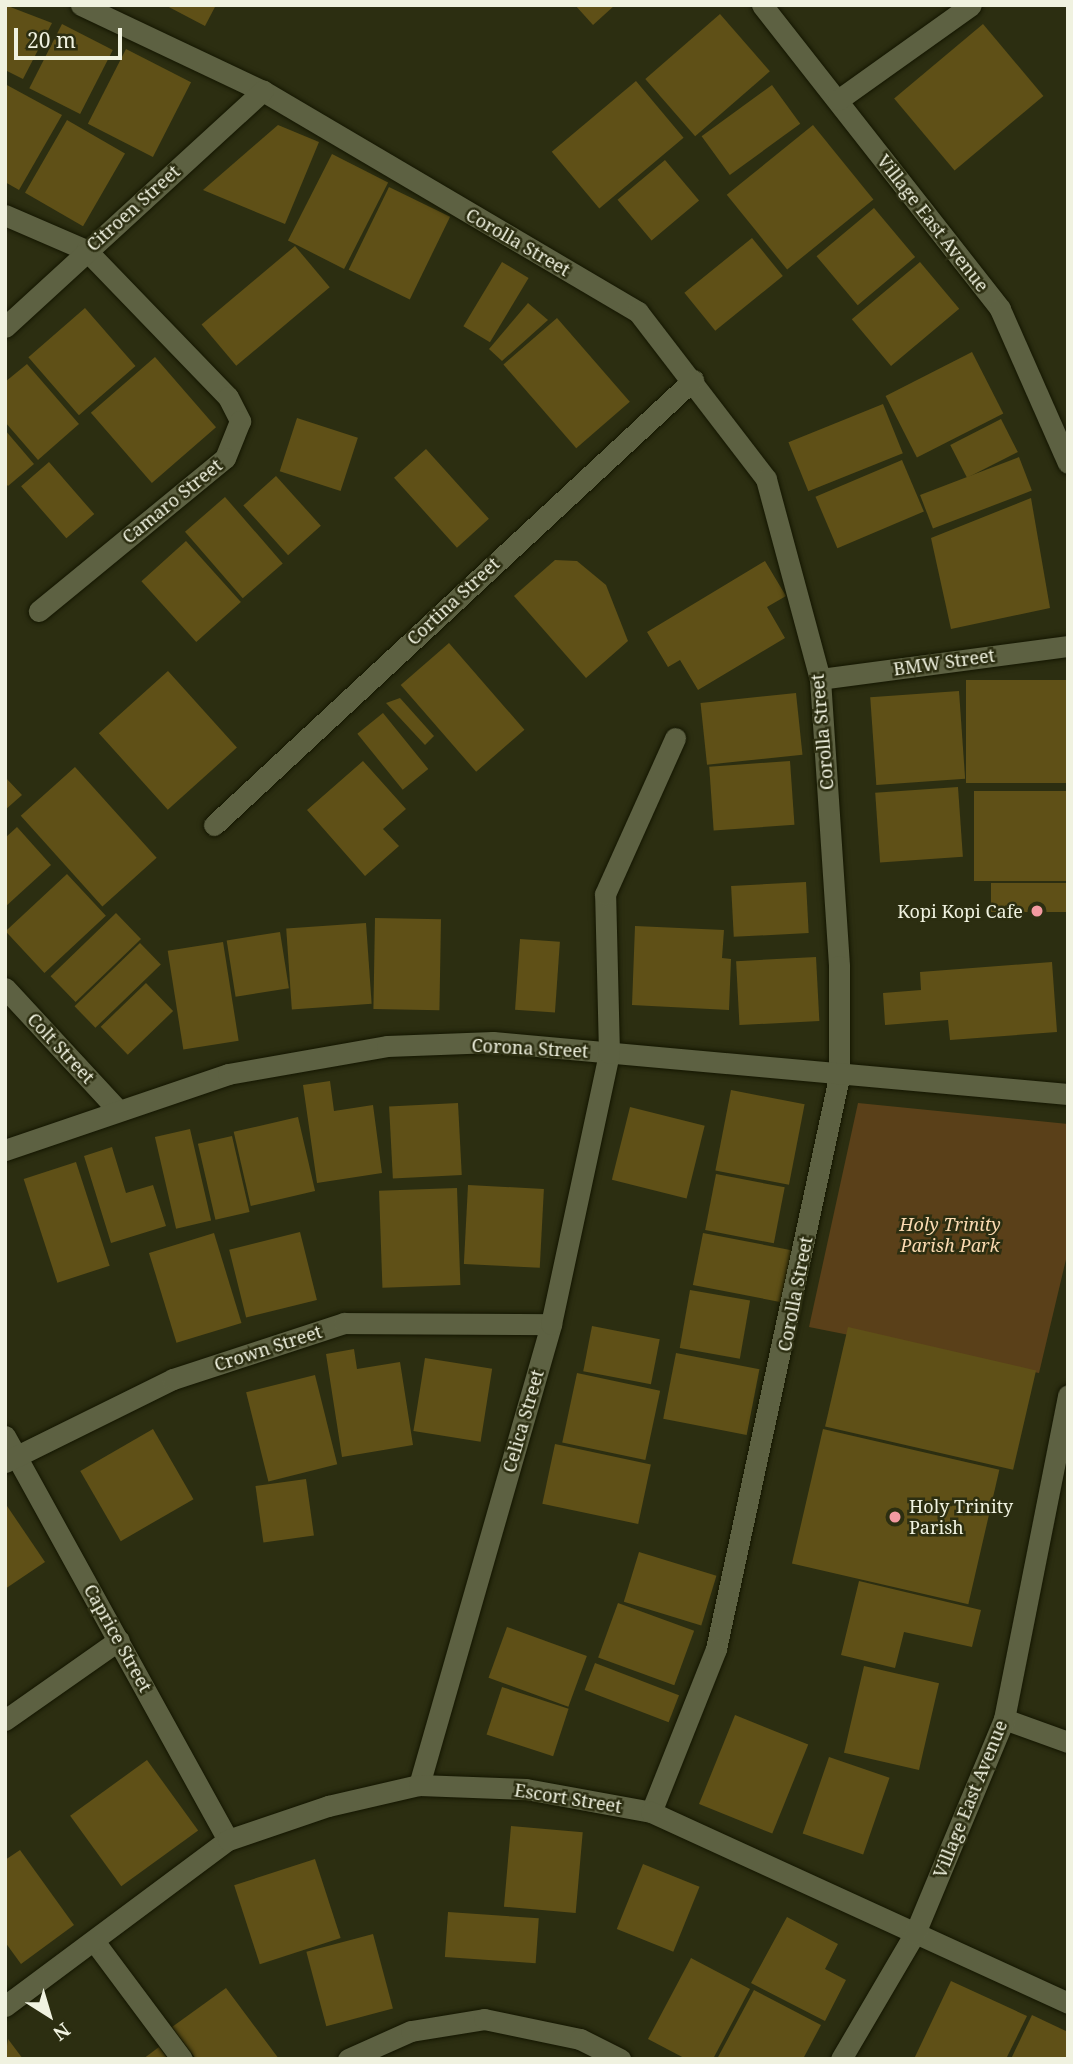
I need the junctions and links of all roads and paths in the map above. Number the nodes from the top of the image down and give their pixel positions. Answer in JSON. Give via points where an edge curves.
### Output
{"nodes":[{"id":1,"x":81,"y":5,"type":"edge"},
{"id":2,"x":762,"y":5,"type":"edge"},
{"id":3,"x":971,"y":5,"type":"edge"},
{"id":4,"x":263,"y":92,"type":"junction"},
{"id":5,"x":838,"y":100,"type":"junction"},
{"id":6,"x":5,"y":215,"type":"edge"},
{"id":7,"x":86,"y":250,"type":"junction"},
{"id":8,"x":5,"y":327,"type":"edge"},
{"id":9,"x":693,"y":380,"type":"junction"},
{"id":10,"x":1062,"y":425,"type":"edge"},
{"id":11,"x":1068,"y":463,"type":"edge"},
{"id":12,"x":38,"y":611,"type":"dead end"},
{"id":13,"x":1068,"y":646,"type":"edge"},
{"id":14,"x":820,"y":679,"type":"junction"},
{"id":15,"x":675,"y":738,"type":"dead end"},
{"id":16,"x":214,"y":825,"type":"dead end"},
{"id":17,"x":5,"y":988,"type":"edge"},
{"id":18,"x":609,"y":1053,"type":"junction"},
{"id":19,"x":839,"y":1077,"type":"junction"},
{"id":20,"x":1068,"y":1094,"type":"edge"},
{"id":21,"x":117,"y":1109,"type":"junction"},
{"id":22,"x":5,"y":1150,"type":"edge"},
{"id":23,"x":551,"y":1324,"type":"junction"},
{"id":24,"x":1068,"y":1395,"type":"edge"},
{"id":25,"x":5,"y":1436,"type":"edge"},
{"id":26,"x":11,"y":1458,"type":"edge"},
{"id":27,"x":119,"y":1640,"type":"junction"},
{"id":28,"x":1004,"y":1719,"type":"junction"},
{"id":29,"x":5,"y":1720,"type":"edge"},
{"id":30,"x":1068,"y":1742,"type":"edge"},
{"id":31,"x":419,"y":1786,"type":"junction"},
{"id":32,"x":651,"y":1812,"type":"junction"},
{"id":33,"x":229,"y":1840,"type":"junction"},
{"id":34,"x":915,"y":1933,"type":"junction"},
{"id":35,"x":94,"y":1941,"type":"junction"},
{"id":36,"x":1068,"y":2003,"type":"edge"},
{"id":37,"x":5,"y":2006,"type":"edge"},
{"id":38,"x":182,"y":2059,"type":"edge"},
{"id":39,"x":348,"y":2059,"type":"edge"},
{"id":40,"x":620,"y":2059,"type":"edge"},
{"id":41,"x":841,"y":2059,"type":"edge"}],
"edges":[{"from":1,"to":4,"type":"street","name":"Corolla Street"},
{"from":2,"to":5,"type":"street","name":"Village East Avenue"},
{"from":3,"to":5,"type":"street"},
{"from":4,"to":7,"type":"street","name":"Citroen Street"},
{"from":4,"to":9,"type":"street","name":"Corolla Street","via":[[638,312]]},
{"from":5,"to":10,"type":"street","name":"Village East Avenue","via":[[999,309]]},
{"from":6,"to":7,"type":"street"},
{"from":7,"to":8,"type":"street","name":"Citroen Street"},
{"from":7,"to":12,"type":"street","name":"Camaro Street","via":[[228,397],[240,421],[225,458]]},
{"from":9,"to":14,"type":"street","name":"Corolla Street","via":[[766,479]]},
{"from":9,"to":16,"type":"street","name":"Cortina Street"},
{"from":10,"to":11,"type":"street","name":"Village East Avenue"},
{"from":13,"to":14,"type":"street","name":"BMW Street"},
{"from":14,"to":19,"type":"street","name":"Corolla Street","via":[[839,966]]},
{"from":15,"to":18,"type":"street","name":"Celica Street","via":[[605,894]]},
{"from":17,"to":21,"type":"street","name":"Colt Street"},
{"from":18,"to":19,"type":"street","name":"Corona Street"},
{"from":18,"to":21,"type":"street","name":"Corona Street","via":[[493,1042],[387,1046],[228,1074]]},
{"from":18,"to":23,"type":"street","name":"Celica Street"},
{"from":19,"to":20,"type":"street","name":"Corona Street"},
{"from":19,"to":32,"type":"street","name":"Corolla Street","via":[[716,1649]]},
{"from":21,"to":22,"type":"street","name":"Corona Street"},
{"from":23,"to":26,"type":"street","name":"Crown Street","via":[[344,1323],[173,1379]]},
{"from":23,"to":31,"type":"street","name":"Celica Street"},
{"from":24,"to":28,"type":"street","name":"Village East Avenue"},
{"from":25,"to":26,"type":"street","name":"Caprice Street"},
{"from":26,"to":27,"type":"street","name":"Caprice Street"},
{"from":27,"to":29,"type":"street"},
{"from":27,"to":33,"type":"street","name":"Caprice Street"},
{"from":28,"to":30,"type":"street"},
{"from":28,"to":34,"type":"street","name":"Village East Avenue"},
{"from":31,"to":32,"type":"street","name":"Escort Street","via":[[526,1789]]},
{"from":31,"to":33,"type":"street","name":"Escort Street","via":[[328,1806]]},
{"from":32,"to":34,"type":"street","name":"Escort Street"},
{"from":33,"to":35,"type":"street","name":"Escort Street"},
{"from":34,"to":36,"type":"street","name":"Escort Street"},
{"from":34,"to":41,"type":"street","name":"Village East Avenue"},
{"from":35,"to":37,"type":"street","name":"Escort Street"},
{"from":35,"to":38,"type":"street"},
{"from":39,"to":40,"type":"street","via":[[411,2031],[484,2019],[580,2039]]}]}
